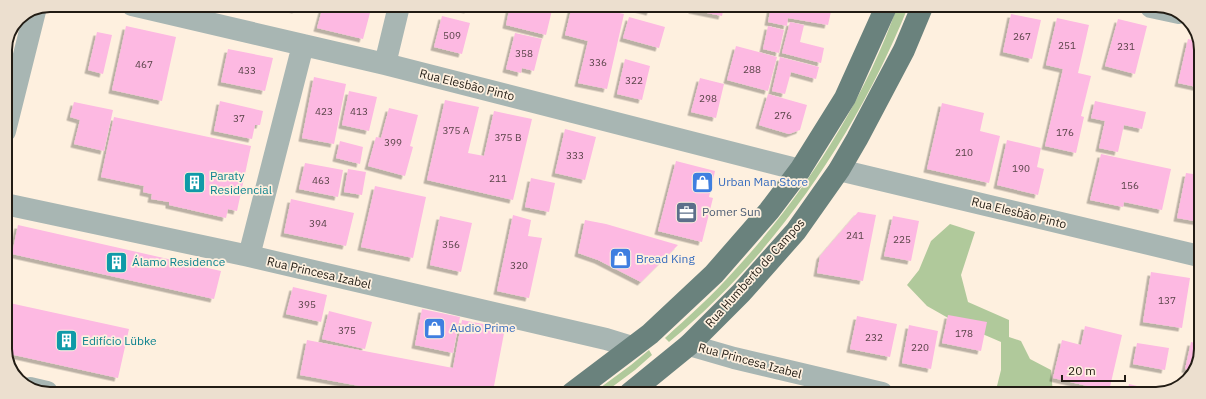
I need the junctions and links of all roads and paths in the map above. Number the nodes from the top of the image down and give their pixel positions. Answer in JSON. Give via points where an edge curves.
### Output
{"nodes":[{"id":1,"x":162,"y":12,"type":"edge"},
{"id":2,"x":398,"y":12,"type":"edge"},
{"id":3,"x":884,"y":12,"type":"edge"},
{"id":4,"x":920,"y":12,"type":"edge"},
{"id":5,"x":34,"y":16,"type":"edge"},
{"id":6,"x":303,"y":45,"type":"junction"},
{"id":7,"x":385,"y":64,"type":"junction"},
{"id":8,"x":12,"y":103,"type":"edge"},
{"id":9,"x":800,"y":170,"type":"junction"},
{"id":10,"x":839,"y":170,"type":"junction"},
{"id":11,"x":12,"y":205,"type":"edge"},
{"id":12,"x":1194,"y":255,"type":"edge"},
{"id":13,"x":249,"y":256,"type":"junction"},
{"id":14,"x":689,"y":345,"type":"junction"},
{"id":15,"x":632,"y":347,"type":"junction"},
{"id":16,"x":580,"y":387,"type":"edge"},
{"id":17,"x":637,"y":387,"type":"edge"},
{"id":18,"x":857,"y":387,"type":"edge"}],
"edges":[{"from":1,"to":6,"type":"street","name":"Rua Elesbão Pinto"},
{"from":2,"to":7,"type":"street"},
{"from":3,"to":9,"type":"main road","via":[[845,98]]},
{"from":4,"to":10,"type":"main road","name":"Rua Humberto de Campos","via":[[904,50]]},
{"from":5,"to":8,"type":"street"},
{"from":6,"to":7,"type":"street","name":"Rua Elesbão Pinto"},
{"from":6,"to":13,"type":"street"},
{"from":7,"to":9,"type":"street","name":"Rua Elesbão Pinto"},
{"from":9,"to":15,"type":"main road","via":[[769,211],[714,274],[650,334]]},
{"from":10,"to":12,"type":"street","name":"Rua Elesbão Pinto"},
{"from":10,"to":14,"type":"main road","name":"Rua Humberto de Campos","via":[[796,231]]},
{"from":11,"to":13,"type":"street","name":"Rua Princesa Izabel"},
{"from":13,"to":15,"type":"street","name":"Rua Princesa Izabel"},
{"from":14,"to":17,"type":"main road","name":"Rua Humberto de Campos"},
{"from":14,"to":18,"type":"street","name":"Rua Princesa Izabel"},
{"from":15,"to":16,"type":"main road"}]}
